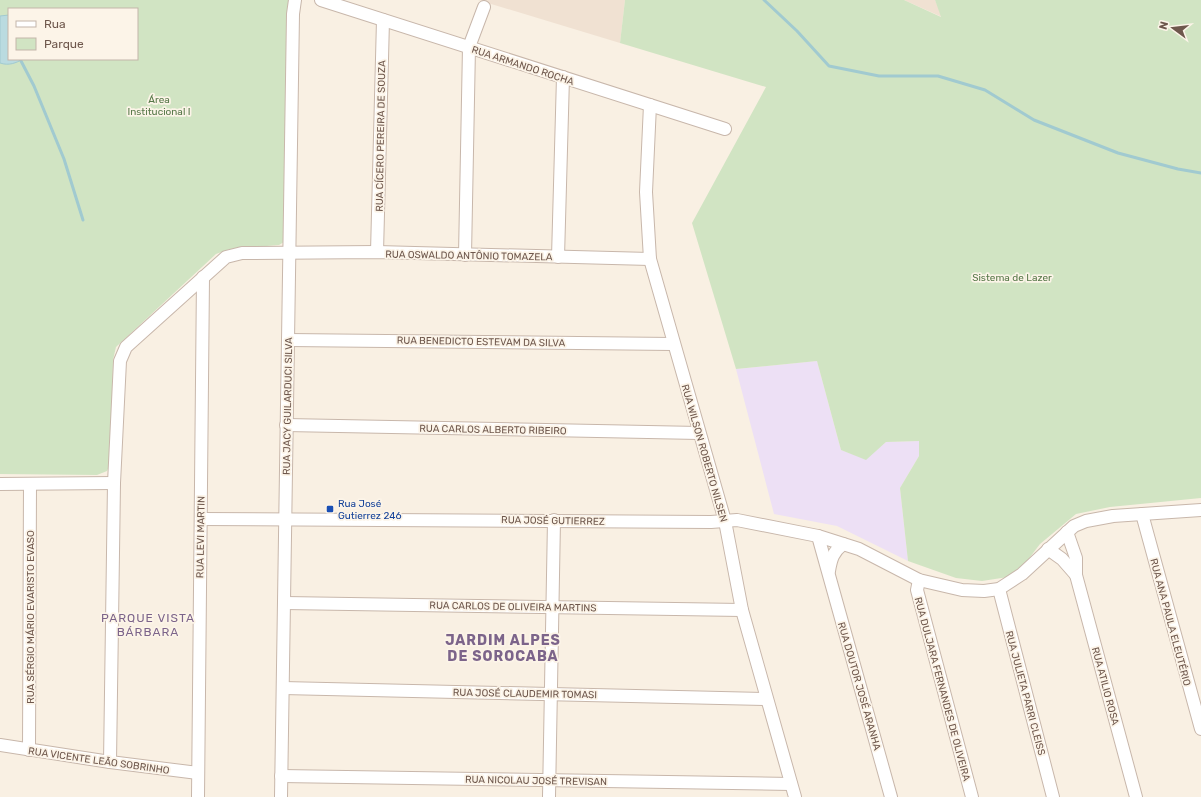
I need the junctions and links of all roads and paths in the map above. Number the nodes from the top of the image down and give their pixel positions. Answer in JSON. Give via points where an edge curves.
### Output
{"nodes":[{"id":1,"x":295,"y":0,"type":"edge"},
{"id":2,"x":302,"y":0,"type":"edge"},
{"id":3,"x":321,"y":0,"type":"edge"},
{"id":4,"x":484,"y":7,"type":"dead end"},
{"id":5,"x":293,"y":14,"type":"junction"},
{"id":6,"x":383,"y":20,"type":"junction"},
{"id":7,"x":469,"y":47,"type":"junction"},
{"id":8,"x":563,"y":77,"type":"junction"},
{"id":9,"x":650,"y":105,"type":"junction"},
{"id":10,"x":726,"y":129,"type":"dead end"},
{"id":11,"x":377,"y":252,"type":"junction"},
{"id":12,"x":289,"y":253,"type":"junction"},
{"id":13,"x":465,"y":254,"type":"junction"},
{"id":14,"x":558,"y":257,"type":"junction"},
{"id":15,"x":650,"y":259,"type":"junction"},
{"id":16,"x":203,"y":277,"type":"junction"},
{"id":17,"x":288,"y":340,"type":"junction"},
{"id":18,"x":673,"y":344,"type":"junction"},
{"id":19,"x":286,"y":425,"type":"junction"},
{"id":20,"x":699,"y":433,"type":"junction"},
{"id":21,"x":114,"y":483,"type":"junction"},
{"id":22,"x":0,"y":484,"type":"edge"},
{"id":23,"x":30,"y":484,"type":"junction"},
{"id":24,"x":1201,"y":510,"type":"edge"},
{"id":25,"x":1142,"y":514,"type":"junction"},
{"id":26,"x":286,"y":518,"type":"junction"},
{"id":27,"x":200,"y":519,"type":"junction"},
{"id":28,"x":554,"y":520,"type":"junction"},
{"id":29,"x":726,"y":521,"type":"junction"},
{"id":30,"x":1067,"y":532,"type":"junction"},
{"id":31,"x":818,"y":536,"type":"junction"},
{"id":32,"x":843,"y":544,"type":"junction"},
{"id":33,"x":1048,"y":549,"type":"junction"},
{"id":34,"x":828,"y":574,"type":"junction"},
{"id":35,"x":1076,"y":575,"type":"junction"},
{"id":36,"x":920,"y":580,"type":"junction"},
{"id":37,"x":998,"y":589,"type":"junction"},
{"id":38,"x":284,"y":603,"type":"junction"},
{"id":39,"x":552,"y":607,"type":"junction"},
{"id":40,"x":742,"y":610,"type":"junction"},
{"id":41,"x":283,"y":688,"type":"junction"},
{"id":42,"x":551,"y":694,"type":"junction"},
{"id":43,"x":766,"y":699,"type":"junction"},
{"id":44,"x":1201,"y":729,"type":"edge"},
{"id":45,"x":0,"y":745,"type":"edge"},
{"id":46,"x":29,"y":750,"type":"junction"},
{"id":47,"x":110,"y":762,"type":"junction"},
{"id":48,"x":198,"y":772,"type":"junction"},
{"id":49,"x":281,"y":776,"type":"junction"},
{"id":50,"x":549,"y":780,"type":"junction"},
{"id":51,"x":791,"y":784,"type":"junction"},
{"id":52,"x":198,"y":797,"type":"edge"},
{"id":53,"x":281,"y":797,"type":"edge"},
{"id":54,"x":549,"y":797,"type":"edge"},
{"id":55,"x":795,"y":797,"type":"edge"},
{"id":56,"x":892,"y":797,"type":"edge"},
{"id":57,"x":972,"y":797,"type":"edge"},
{"id":58,"x":1053,"y":797,"type":"edge"},
{"id":59,"x":1136,"y":797,"type":"edge"}],
"edges":[{"from":1,"to":5,"type":"street","name":"RUA JACY GUILARDUCI SILVA"},
{"from":2,"to":5,"type":"street"},
{"from":3,"to":6,"type":"street","name":"RUA ARMANDO ROCHA"},
{"from":4,"to":7,"type":"street"},
{"from":5,"to":12,"type":"street","name":"RUA JACY GUILARDUCI SILVA"},
{"from":6,"to":7,"type":"street","name":"RUA ARMANDO ROCHA"},
{"from":6,"to":11,"type":"street","name":"RUA CÍCERO PEREIRA DE SOUZA"},
{"from":7,"to":8,"type":"street","name":"RUA ARMANDO ROCHA"},
{"from":7,"to":13,"type":"street"},
{"from":8,"to":9,"type":"street","name":"RUA ARMANDO ROCHA"},
{"from":8,"to":14,"type":"street"},
{"from":9,"to":10,"type":"street","name":"RUA ARMANDO ROCHA"},
{"from":9,"to":15,"type":"street","name":"RUA WILSON ROBERTO NILSEN","via":[[646,192]]},
{"from":11,"to":12,"type":"street","name":"RUA OSWALDO ANTÔNIO TOMAZELA"},
{"from":11,"to":13,"type":"street","name":"RUA OSWALDO ANTÔNIO TOMAZELA"},
{"from":12,"to":16,"type":"street","name":"RUA OSWALDO ANTÔNIO TOMAZELA","via":[[242,253],[226,257]]},
{"from":12,"to":17,"type":"street","name":"RUA JACY GUILARDUCI SILVA"},
{"from":13,"to":14,"type":"street","name":"RUA OSWALDO ANTÔNIO TOMAZELA"},
{"from":14,"to":15,"type":"street","name":"RUA OSWALDO ANTÔNIO TOMAZELA"},
{"from":15,"to":18,"type":"street","name":"RUA WILSON ROBERTO NILSEN"},
{"from":16,"to":21,"type":"street","name":"RUA OSWALDO ANTÔNIO TOMAZELA","via":[[126,347],[120,361]]},
{"from":16,"to":27,"type":"street","name":"RUA LEVI MARTIN"},
{"from":17,"to":18,"type":"street","name":"RUA BENEDICTO ESTEVAM DA SILVA"},
{"from":17,"to":19,"type":"street","name":"RUA JACY GUILARDUCI SILVA"},
{"from":18,"to":20,"type":"street","name":"RUA WILSON ROBERTO NILSEN"},
{"from":19,"to":20,"type":"street","name":"RUA CARLOS ALBERTO RIBEIRO"},
{"from":19,"to":26,"type":"street","name":"RUA JACY GUILARDUCI SILVA"},
{"from":20,"to":29,"type":"street","name":"RUA WILSON ROBERTO NILSEN"},
{"from":21,"to":23,"type":"street"},
{"from":21,"to":47,"type":"street","name":"RUA OSWALDO ANTÔNIO TOMAZELA"},
{"from":22,"to":23,"type":"street"},
{"from":23,"to":46,"type":"street","name":"RUA SÉRGIO MÁRIO EVARISTO EVASO"},
{"from":24,"to":25,"type":"street"},
{"from":25,"to":30,"type":"street","via":[[1086,521]]},
{"from":25,"to":44,"type":"street","name":"RUA ANA PAULA ELEUTÉRIO"},
{"from":26,"to":27,"type":"street","name":"RUA JOSÉ GUTIERREZ"},
{"from":26,"to":28,"type":"street","name":"RUA JOSÉ GUTIERREZ"},
{"from":26,"to":38,"type":"street","name":"RUA JACY GUILARDUCI SILVA"},
{"from":27,"to":48,"type":"street","name":"RUA LEVI MARTIN"},
{"from":28,"to":29,"type":"street","name":"RUA JOSÉ GUTIERREZ"},
{"from":28,"to":39,"type":"street"},
{"from":29,"to":31,"type":"street","name":"RUA JOSÉ GUTIERREZ","via":[[737,520]]},
{"from":29,"to":40,"type":"street","name":"RUA WILSON ROBERTO NILSEN"},
{"from":30,"to":33,"type":"street"},
{"from":30,"to":35,"type":"street","name":"RUA ATILIO ROSA","via":[[1076,558]]},
{"from":31,"to":32,"type":"street","name":"RUA JOSÉ GUTIERREZ"},
{"from":31,"to":34,"type":"street","name":"RUA DOUTOR JOSÉ ARANHA"},
{"from":32,"to":34,"type":"street","name":"RUA DOUTOR JOSÉ ARANHA","via":[[835,550],[830,559]]},
{"from":32,"to":36,"type":"street","name":"RUA JOSÉ GUTIERREZ","via":[[859,549]]},
{"from":33,"to":35,"type":"street","name":"RUA ATILIO ROSA","via":[[1062,559]]},
{"from":33,"to":37,"type":"street","via":[[1022,574]]},
{"from":34,"to":56,"type":"street","name":"RUA DOUTOR JOSÉ ARANHA"},
{"from":35,"to":59,"type":"street","name":"RUA ATILIO ROSA"},
{"from":36,"to":37,"type":"street","name":"RUA JOSÉ GUTIERREZ","via":[[962,590]]},
{"from":36,"to":57,"type":"street","name":"RUA DULJARA FERNANDES DE OLIVEIRA","via":[[917,590]]},
{"from":37,"to":58,"type":"street","name":"RUA JULIETA PARRI CLEISS"},
{"from":38,"to":39,"type":"street","name":"RUA CARLOS DE OLIVEIRA MARTINS"},
{"from":38,"to":41,"type":"street","name":"RUA JACY GUILARDUCI SILVA"},
{"from":39,"to":40,"type":"street","name":"RUA CARLOS DE OLIVEIRA MARTINS"},
{"from":39,"to":42,"type":"street"},
{"from":40,"to":43,"type":"street","name":"RUA WILSON ROBERTO NILSEN"},
{"from":41,"to":42,"type":"street","name":"RUA JOSÉ CLAUDEMIR TOMASI"},
{"from":41,"to":49,"type":"street","name":"RUA JACY GUILARDUCI SILVA"},
{"from":42,"to":43,"type":"street","name":"RUA JOSÉ CLAUDEMIR TOMASI"},
{"from":42,"to":50,"type":"street"},
{"from":43,"to":51,"type":"street","name":"RUA WILSON ROBERTO NILSEN"},
{"from":45,"to":46,"type":"street","name":"RUA VICENTE LEÃO SOBRINHO"},
{"from":46,"to":47,"type":"street","name":"RUA VICENTE LEÃO SOBRINHO"},
{"from":47,"to":48,"type":"street","name":"RUA VICENTE LEÃO SOBRINHO"},
{"from":48,"to":52,"type":"street","name":"RUA LEVI MARTIN"},
{"from":49,"to":50,"type":"street","name":"RUA NICOLAU JOSÉ TREVISAN"},
{"from":49,"to":53,"type":"street","name":"RUA JACY GUILARDUCI SILVA"},
{"from":50,"to":51,"type":"street","name":"RUA NICOLAU JOSÉ TREVISAN"},
{"from":50,"to":54,"type":"street"},
{"from":51,"to":55,"type":"street","name":"RUA WILSON ROBERTO NILSEN"}]}
